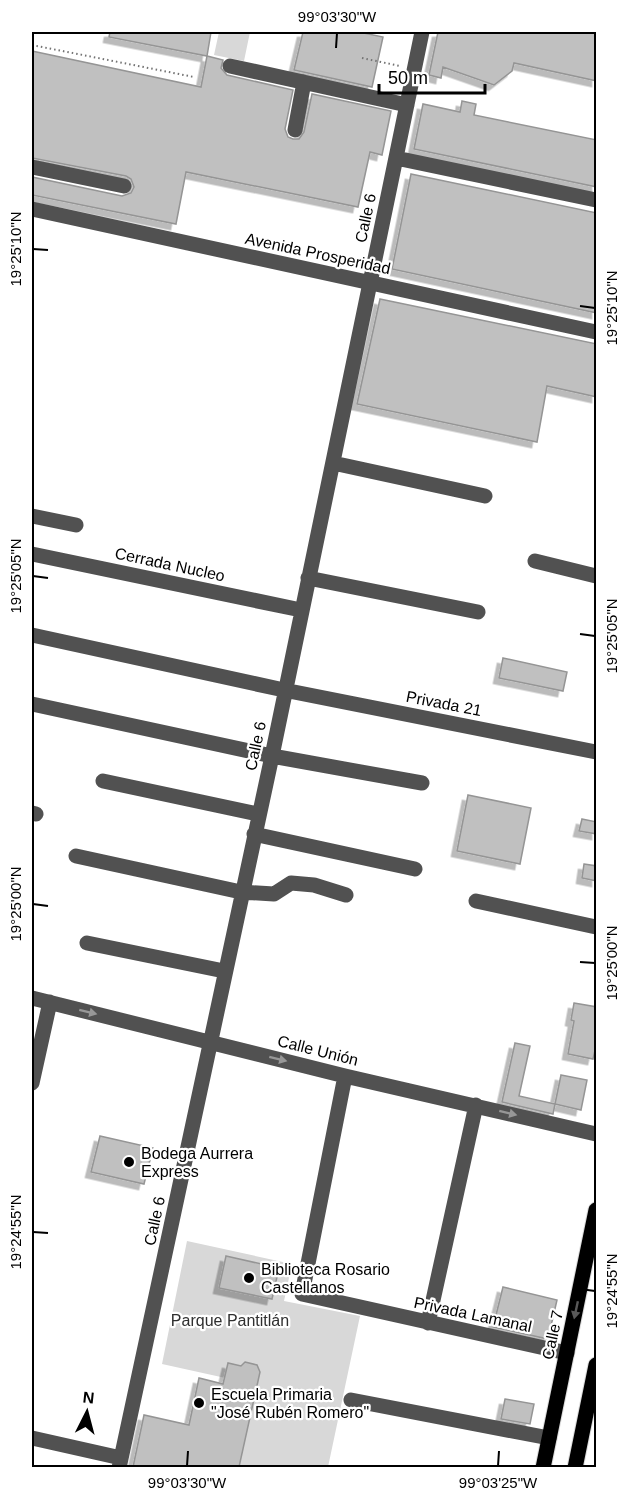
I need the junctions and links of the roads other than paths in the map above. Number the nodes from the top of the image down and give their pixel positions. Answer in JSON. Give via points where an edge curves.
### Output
{"nodes":[{"id":1,"x":422,"y":32,"type":"edge"},
{"id":2,"x":230,"y":66,"type":"dead end"},
{"id":3,"x":304,"y":82,"type":"junction"},
{"id":4,"x":407,"y":105,"type":"junction"},
{"id":5,"x":295,"y":130,"type":"dead end"},
{"id":6,"x":396,"y":158,"type":"junction"},
{"id":7,"x":32,"y":167,"type":"edge"},
{"id":8,"x":124,"y":186,"type":"dead end"},
{"id":9,"x":597,"y":200,"type":"edge"},
{"id":10,"x":32,"y":209,"type":"edge"},
{"id":11,"x":370,"y":283,"type":"junction"},
{"id":12,"x":597,"y":332,"type":"edge"},
{"id":13,"x":333,"y":464,"type":"junction"},
{"id":14,"x":485,"y":496,"type":"dead end"},
{"id":15,"x":32,"y":516,"type":"edge"},
{"id":16,"x":76,"y":525,"type":"dead end"},
{"id":17,"x":32,"y":554,"type":"edge"},
{"id":18,"x":536,"y":561,"type":"dead end"},
{"id":19,"x":597,"y":576,"type":"edge"},
{"id":20,"x":308,"y":578,"type":"junction"},
{"id":21,"x":301,"y":610,"type":"junction"},
{"id":22,"x":478,"y":612,"type":"dead end"},
{"id":23,"x":32,"y":634,"type":"edge"},
{"id":24,"x":284,"y":690,"type":"junction"},
{"id":25,"x":32,"y":704,"type":"edge"},
{"id":26,"x":597,"y":752,"type":"edge"},
{"id":27,"x":272,"y":756,"type":"junction"},
{"id":28,"x":103,"y":781,"type":"dead end"},
{"id":29,"x":422,"y":783,"type":"dead end"},
{"id":30,"x":258,"y":814,"type":"junction"},
{"id":31,"x":254,"y":834,"type":"junction"},
{"id":32,"x":76,"y":856,"type":"dead end"},
{"id":33,"x":415,"y":869,"type":"dead end"},
{"id":34,"x":241,"y":892,"type":"junction"},
{"id":35,"x":346,"y":895,"type":"dead end"},
{"id":36,"x":476,"y":902,"type":"dead end"},
{"id":37,"x":597,"y":927,"type":"edge"},
{"id":38,"x":87,"y":943,"type":"dead end"},
{"id":39,"x":224,"y":971,"type":"junction"},
{"id":40,"x":32,"y":998,"type":"edge"},
{"id":41,"x":50,"y":1002,"type":"junction"},
{"id":42,"x":211,"y":1042,"type":"junction"},
{"id":43,"x":345,"y":1076,"type":"junction"},
{"id":44,"x":32,"y":1083,"type":"edge"},
{"id":45,"x":476,"y":1105,"type":"junction"},
{"id":46,"x":597,"y":1134,"type":"edge"},
{"id":47,"x":597,"y":1210,"type":"edge"},
{"id":48,"x":428,"y":1323,"type":"junction"},
{"id":49,"x":567,"y":1353,"type":"junction"},
{"id":50,"x":596,"y":1368,"type":"edge"},
{"id":51,"x":351,"y":1400,"type":"dead end"},
{"id":52,"x":32,"y":1438,"type":"edge"},
{"id":53,"x":549,"y":1438,"type":"junction"},
{"id":54,"x":579,"y":1449,"type":"junction"},
{"id":55,"x":120,"y":1463,"type":"edge"},
{"id":56,"x":543,"y":1467,"type":"edge"},
{"id":57,"x":575,"y":1467,"type":"edge"},
{"id":58,"x":580,"y":1467,"type":"edge"}],
"edges":[{"from":1,"to":4,"type":"street","name":"Calle 6"},
{"from":2,"to":3,"type":"street"},
{"from":3,"to":4,"type":"street"},
{"from":3,"to":5,"type":"street"},
{"from":4,"to":6,"type":"street","name":"Calle 6"},
{"from":6,"to":9,"type":"street"},
{"from":6,"to":11,"type":"street","name":"Calle 6"},
{"from":7,"to":8,"type":"street"},
{"from":10,"to":11,"type":"street","name":"Avenida Prosperidad"},
{"from":11,"to":12,"type":"street","name":"Avenida Prosperidad"},
{"from":11,"to":13,"type":"street","name":"Calle 6"},
{"from":13,"to":14,"type":"street"},
{"from":13,"to":20,"type":"street","name":"Calle 6"},
{"from":15,"to":16,"type":"street"},
{"from":17,"to":21,"type":"street","name":"Cerrada Nucleo"},
{"from":18,"to":19,"type":"street"},
{"from":20,"to":21,"type":"street","name":"Calle 6"},
{"from":20,"to":22,"type":"street"},
{"from":21,"to":24,"type":"street","name":"Calle 6"},
{"from":23,"to":24,"type":"street","name":"Privada 21"},
{"from":24,"to":26,"type":"street","name":"Privada 21"},
{"from":24,"to":27,"type":"street","name":"Calle 6"},
{"from":25,"to":27,"type":"street"},
{"from":27,"to":29,"type":"street"},
{"from":27,"to":30,"type":"street","name":"Calle 6"},
{"from":28,"to":30,"type":"street"},
{"from":30,"to":31,"type":"street","name":"Calle 6"},
{"from":31,"to":33,"type":"street"},
{"from":31,"to":34,"type":"street","name":"Calle 6"},
{"from":32,"to":34,"type":"street"},
{"from":34,"to":35,"type":"street","via":[[274,894],[291,883]]},
{"from":34,"to":39,"type":"street","name":"Calle 6"},
{"from":36,"to":37,"type":"street"},
{"from":38,"to":39,"type":"street"},
{"from":39,"to":42,"type":"street","name":"Calle 6"},
{"from":40,"to":41,"type":"street","name":"Calle Unión"},
{"from":41,"to":42,"type":"street","name":"Calle Unión","one_way":true},
{"from":41,"to":44,"type":"street"},
{"from":42,"to":43,"type":"street","name":"Calle Unión","one_way":true},
{"from":42,"to":55,"type":"street","name":"Calle 6"},
{"from":43,"to":45,"type":"street","name":"Calle Unión"},
{"from":43,"to":48,"type":"street","name":"Privada Lamanal","via":[[302,1294]]},
{"from":45,"to":46,"type":"street","name":"Calle Unión","one_way":true},
{"from":45,"to":48,"type":"street"},
{"from":47,"to":49,"type":"main road","name":"Calle 7","one_way":true},
{"from":48,"to":49,"type":"street","name":"Privada Lamanal"},
{"from":49,"to":53,"type":"main road","name":"Calle 7"},
{"from":50,"to":54,"type":"main road"},
{"from":51,"to":53,"type":"street"},
{"from":52,"to":55,"type":"street"},
{"from":53,"to":56,"type":"main road","name":"Calle 7"},
{"from":54,"to":57,"type":"main road"},
{"from":54,"to":58,"type":"main road"}]}
